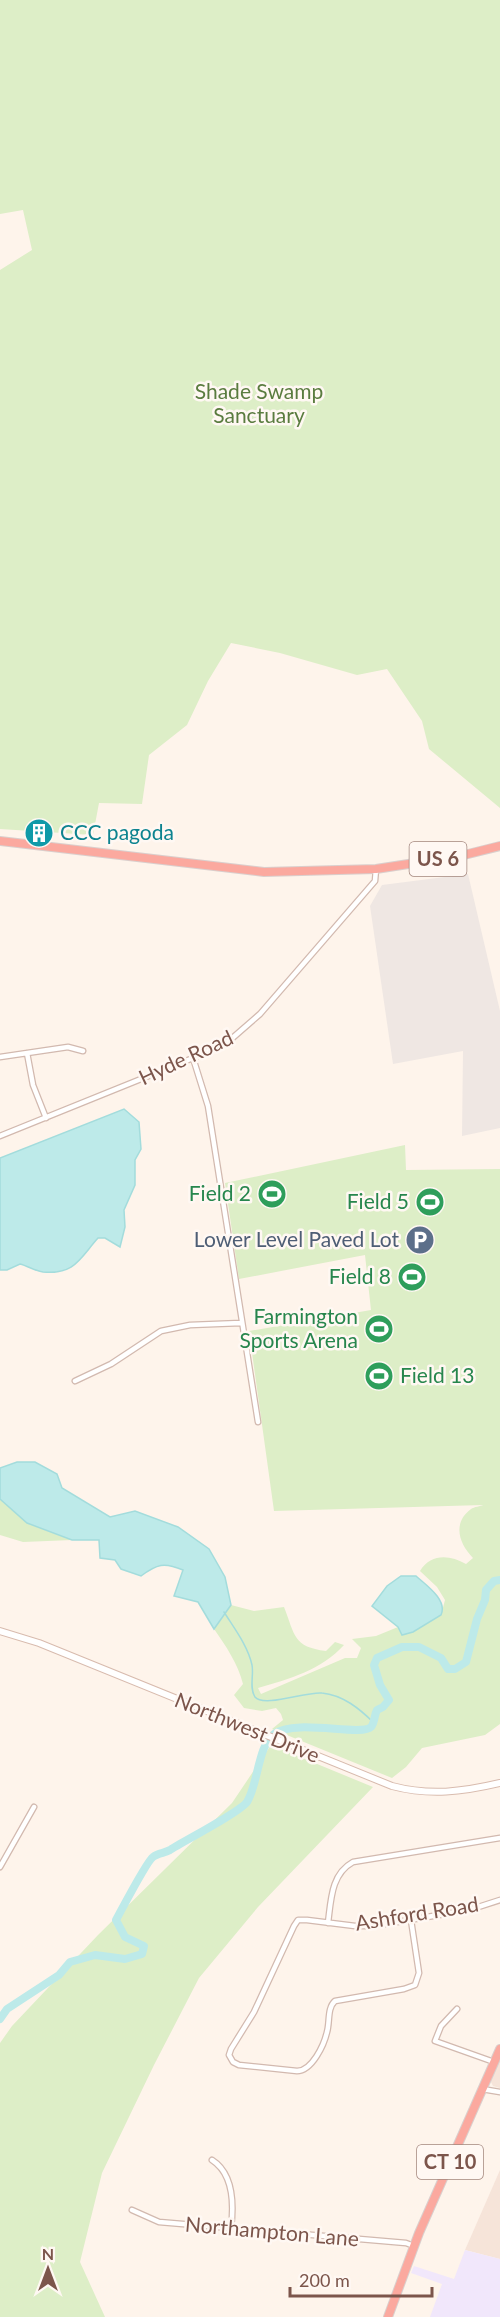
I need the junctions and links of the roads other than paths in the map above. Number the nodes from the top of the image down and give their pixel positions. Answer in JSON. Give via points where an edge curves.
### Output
{"nodes":[{"id":1,"x":0,"y":841,"type":"edge"},
{"id":2,"x":500,"y":846,"type":"edge"},
{"id":3,"x":376,"y":869,"type":"junction"},
{"id":4,"x":82,"y":1052,"type":"dead end"},
{"id":5,"x":27,"y":1053,"type":"junction"},
{"id":6,"x":0,"y":1057,"type":"edge"},
{"id":7,"x":193,"y":1058,"type":"junction"},
{"id":8,"x":46,"y":1118,"type":"junction"},
{"id":9,"x":0,"y":1136,"type":"edge"},
{"id":10,"x":242,"y":1323,"type":"junction"},
{"id":11,"x":75,"y":1381,"type":"dead end"},
{"id":12,"x":258,"y":1422,"type":"dead end"},
{"id":13,"x":0,"y":1631,"type":"edge"},
{"id":14,"x":500,"y":1783,"type":"edge"},
{"id":15,"x":34,"y":1807,"type":"dead end"},
{"id":16,"x":500,"y":1838,"type":"edge"},
{"id":17,"x":0,"y":1867,"type":"edge"},
{"id":18,"x":500,"y":1900,"type":"edge"},
{"id":19,"x":411,"y":1920,"type":"junction"},
{"id":20,"x":328,"y":1923,"type":"junction"},
{"id":21,"x":457,"y":2009,"type":"dead end"},
{"id":22,"x":500,"y":2049,"type":"edge"},
{"id":23,"x":494,"y":2062,"type":"junction"},
{"id":24,"x":482,"y":2089,"type":"junction"},
{"id":25,"x":500,"y":2092,"type":"edge"},
{"id":26,"x":212,"y":2160,"type":"dead end"},
{"id":27,"x":132,"y":2210,"type":"dead end"},
{"id":28,"x":231,"y":2228,"type":"junction"},
{"id":29,"x":414,"y":2246,"type":"junction"},
{"id":30,"x":388,"y":2317,"type":"edge"}],
"edges":[{"from":1,"to":3,"type":"highway","number":"US 6","via":[[264,872]]},
{"from":2,"to":3,"type":"highway","number":"US 6"},
{"from":3,"to":7,"type":"street","name":"Hyde Road","via":[[375,881],[260,1014],[229,1041]]},
{"from":4,"to":5,"type":"street","via":[[68,1047]]},
{"from":5,"to":6,"type":"street"},
{"from":5,"to":8,"type":"street","via":[[33,1085]]},
{"from":7,"to":8,"type":"street","name":"Hyde Road"},
{"from":7,"to":10,"type":"street","via":[[208,1106]]},
{"from":8,"to":9,"type":"street","name":"Hyde Road"},
{"from":10,"to":11,"type":"street","via":[[190,1325],[161,1331],[111,1364]]},
{"from":10,"to":12,"type":"street"},
{"from":13,"to":14,"type":"main road","name":"Northwest Drive","via":[[403,1789],[448,1793]]},
{"from":15,"to":17,"type":"street"},
{"from":16,"to":20,"type":"street","via":[[353,1862],[337,1877]]},
{"from":18,"to":19,"type":"street","name":"Ashford Road"},
{"from":19,"to":20,"type":"street","name":"Ashford Road","via":[[364,1926]]},
{"from":19,"to":20,"type":"street","name":"Ashford Road","via":[[419,1973],[415,1984],[335,2001],[330,2007],[326,2036],[305,2070],[236,2064],[231,2049],[254,2012],[298,1920]]},
{"from":21,"to":23,"type":"street","via":[[441,2026],[435,2041]]},
{"from":22,"to":23,"type":"highway","number":"CT 10"},
{"from":23,"to":24,"type":"highway","number":"CT 10"},
{"from":24,"to":25,"type":"street"},
{"from":24,"to":29,"type":"highway","number":"CT 10"},
{"from":26,"to":28,"type":"street","via":[[222,2166],[232,2193]]},
{"from":27,"to":28,"type":"street","name":"Northampton Lane","via":[[159,2222]]},
{"from":28,"to":29,"type":"street","name":"Northampton Lane"},
{"from":29,"to":30,"type":"highway","number":"CT 10"}]}
